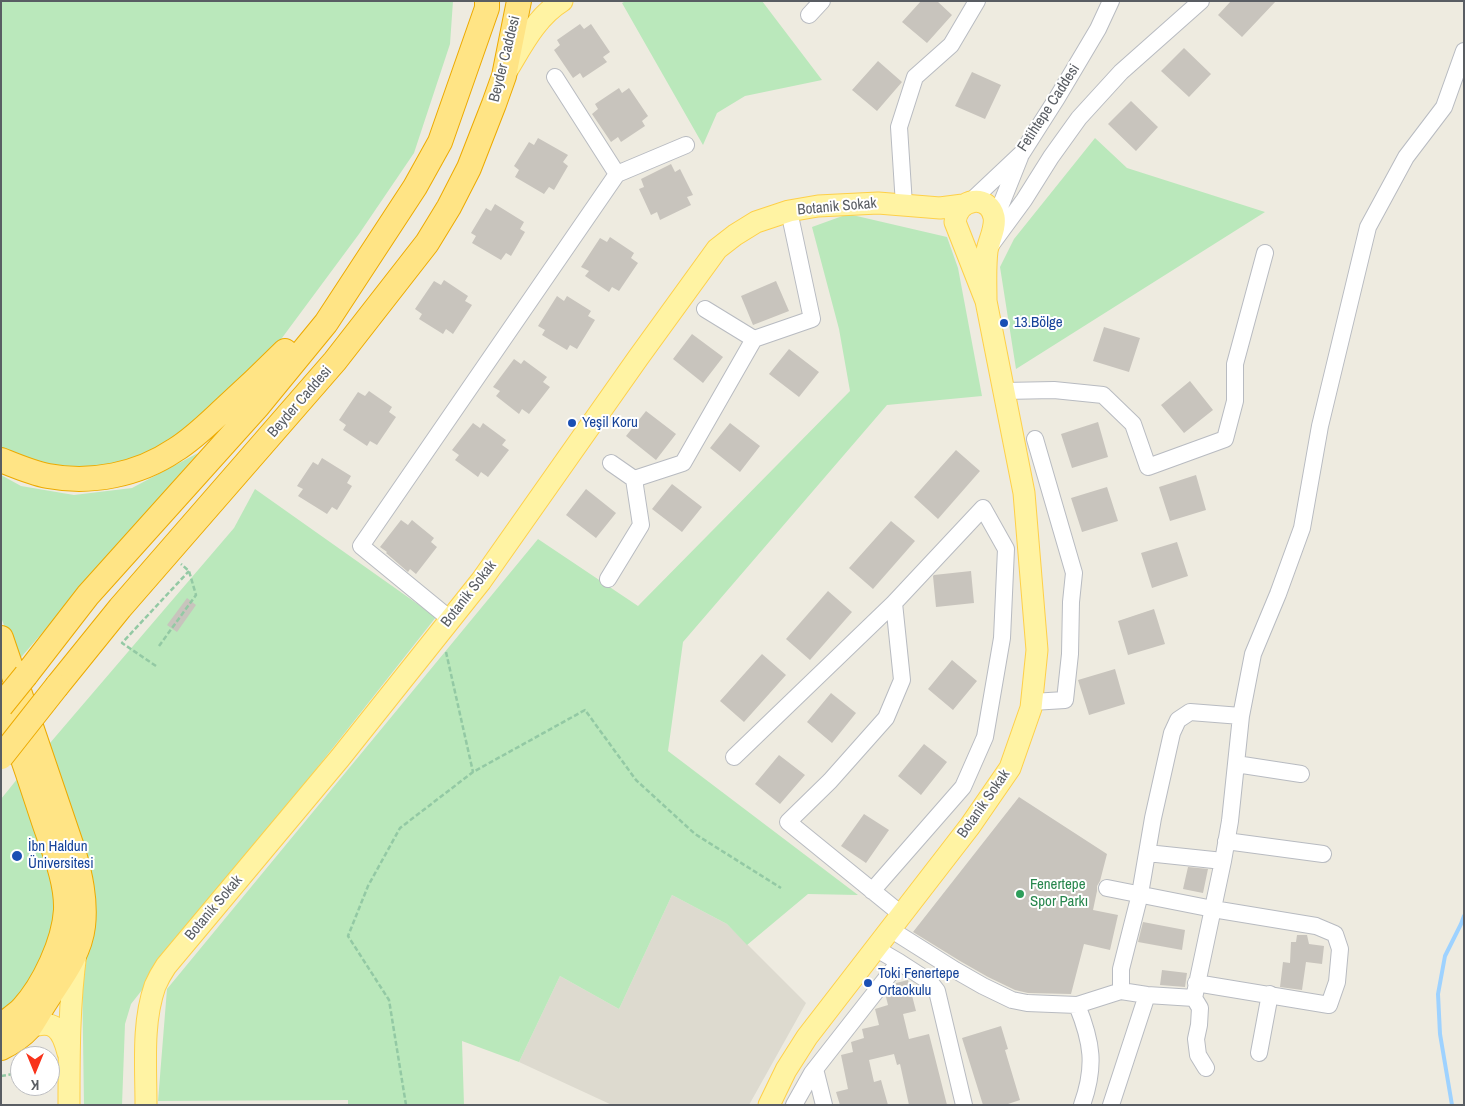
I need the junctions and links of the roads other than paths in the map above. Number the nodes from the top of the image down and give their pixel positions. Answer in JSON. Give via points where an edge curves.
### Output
{"nodes":[{"id":1,"x":471,"y":1,"type":"edge"},
{"id":2,"x":487,"y":1,"type":"edge"},
{"id":3,"x":518,"y":1,"type":"edge"},
{"id":4,"x":536,"y":1,"type":"edge"},
{"id":5,"x":562,"y":1,"type":"edge"},
{"id":6,"x":822,"y":1,"type":"edge"},
{"id":7,"x":1111,"y":1,"type":"edge"},
{"id":8,"x":1201,"y":1,"type":"edge"},
{"id":9,"x":973,"y":3,"type":"edge"},
{"id":10,"x":809,"y":15,"type":"dead end"},
{"id":11,"x":1464,"y":51,"type":"edge"},
{"id":12,"x":465,"y":67,"type":"junction"},
{"id":13,"x":504,"y":76,"type":"junction"},
{"id":14,"x":555,"y":77,"type":"dead end"},
{"id":15,"x":686,"y":145,"type":"dead end"},
{"id":16,"x":1022,"y":152,"type":"junction"},
{"id":17,"x":617,"y":174,"type":"junction"},
{"id":18,"x":967,"y":203,"type":"junction"},
{"id":19,"x":904,"y":205,"type":"junction"},
{"id":20,"x":789,"y":211,"type":"junction"},
{"id":21,"x":994,"y":225,"type":"junction"},
{"id":22,"x":958,"y":232,"type":"junction"},
{"id":23,"x":987,"y":251,"type":"junction"},
{"id":24,"x":1265,"y":253,"type":"dead end"},
{"id":25,"x":986,"y":301,"type":"junction"},
{"id":26,"x":705,"y":309,"type":"dead end"},
{"id":27,"x":326,"y":323,"type":"junction"},
{"id":28,"x":754,"y":339,"type":"junction"},
{"id":29,"x":1004,"y":391,"type":"junction"},
{"id":30,"x":1035,"y":439,"type":"dead end"},
{"id":31,"x":1,"y":460,"type":"edge"},
{"id":32,"x":611,"y":463,"type":"dead end"},
{"id":33,"x":634,"y":479,"type":"junction"},
{"id":34,"x":608,"y":579,"type":"dead end"},
{"id":35,"x":894,"y":603,"type":"junction"},
{"id":36,"x":450,"y":620,"type":"junction"},
{"id":37,"x":1,"y":638,"type":"edge"},
{"id":38,"x":1,"y":696,"type":"edge"},
{"id":39,"x":1032,"y":702,"type":"junction"},
{"id":40,"x":1,"y":706,"type":"edge"},
{"id":41,"x":1241,"y":716,"type":"junction"},
{"id":42,"x":1,"y":757,"type":"edge"},
{"id":43,"x":734,"y":757,"type":"dead end"},
{"id":44,"x":1236,"y":764,"type":"junction"},
{"id":45,"x":1301,"y":774,"type":"dead end"},
{"id":46,"x":1226,"y":841,"type":"junction"},
{"id":47,"x":1147,"y":853,"type":"junction"},
{"id":48,"x":1323,"y":854,"type":"dead end"},
{"id":49,"x":1223,"y":861,"type":"junction"},
{"id":50,"x":1107,"y":888,"type":"dead end"},
{"id":51,"x":872,"y":891,"type":"junction"},
{"id":52,"x":1140,"y":894,"type":"junction"},
{"id":53,"x":1213,"y":909,"type":"junction"},
{"id":54,"x":896,"y":922,"type":"junction"},
{"id":55,"x":77,"y":948,"type":"junction"},
{"id":56,"x":875,"y":948,"type":"junction"},
{"id":57,"x":900,"y":962,"type":"junction"},
{"id":58,"x":1195,"y":990,"type":"junction"},
{"id":59,"x":1122,"y":991,"type":"junction"},
{"id":60,"x":1147,"y":994,"type":"junction"},
{"id":61,"x":1270,"y":994,"type":"junction"},
{"id":62,"x":1077,"y":1005,"type":"junction"},
{"id":63,"x":1,"y":1026,"type":"edge"},
{"id":64,"x":28,"y":1028,"type":"junction"},
{"id":65,"x":1,"y":1048,"type":"edge"},
{"id":66,"x":1259,"y":1053,"type":"dead end"},
{"id":67,"x":68,"y":1055,"type":"junction"},
{"id":68,"x":1206,"y":1068,"type":"dead end"},
{"id":69,"x":815,"y":1069,"type":"junction"},
{"id":70,"x":69,"y":1105,"type":"edge"},
{"id":71,"x":146,"y":1105,"type":"edge"},
{"id":72,"x":769,"y":1105,"type":"edge"},
{"id":73,"x":794,"y":1105,"type":"edge"},
{"id":74,"x":824,"y":1105,"type":"edge"},
{"id":75,"x":964,"y":1105,"type":"edge"},
{"id":76,"x":1082,"y":1105,"type":"edge"},
{"id":77,"x":1111,"y":1105,"type":"edge"}],
"edges":[{"from":1,"to":12,"type":"highway"},
{"from":2,"to":12,"type":"highway","name":"Beyder Caddesi"},
{"from":3,"to":13,"type":"highway","name":"Beyder Caddesi"},
{"from":4,"to":13,"type":"highway"},
{"from":5,"to":13,"type":"main road","via":[[536,23]]},
{"from":6,"to":10,"type":"street"},
{"from":7,"to":16,"type":"street","name":"Fetihtepe Caddesi","via":[[1098,29]]},
{"from":8,"to":23,"type":"street","via":[[1121,72],[1079,118]]},
{"from":9,"to":19,"type":"street","via":[[951,45],[915,77],[899,127]]},
{"from":11,"to":41,"type":"street","via":[[1444,107],[1406,157],[1368,227],[1320,426],[1302,528],[1253,654]]},
{"from":12,"to":27,"type":"highway","name":"Beyder Caddesi","via":[[440,142],[415,187]]},
{"from":13,"to":42,"type":"highway","name":"Beyder Caddesi","bridge":true,"via":[[469,168],[427,244],[335,361],[120,608]]},
{"from":14,"to":17,"type":"street"},
{"from":15,"to":17,"type":"street"},
{"from":16,"to":18,"type":"street","name":"Fetihtepe Caddesi"},
{"from":16,"to":21,"type":"street"},
{"from":17,"to":36,"type":"street","via":[[361,546]]},
{"from":18,"to":19,"type":"main road","name":"Botanik Sokak","via":[[940,208]]},
{"from":18,"to":21,"type":"main road","via":[[988,206],[992,210]]},
{"from":18,"to":22,"type":"main road","via":[[956,215]]},
{"from":19,"to":20,"type":"main road","name":"Botanik Sokak","via":[[848,203]]},
{"from":19,"to":22,"type":"main road","name":"Botanik Sokak","via":[[937,216]]},
{"from":20,"to":28,"type":"street","via":[[812,319]]},
{"from":20,"to":36,"type":"main road","name":"Botanik Sokak","via":[[756,222],[717,249]]},
{"from":21,"to":22,"type":"main road","via":[[990,234],[978,240],[966,238]]},
{"from":21,"to":23,"type":"main road"},
{"from":22,"to":25,"type":"main road"},
{"from":23,"to":25,"type":"main road"},
{"from":24,"to":29,"type":"street","via":[[1235,364],[1235,401],[1225,439],[1148,467],[1133,424],[1103,395],[1054,390]]},
{"from":25,"to":29,"type":"main road","name":"Botanik Sokak"},
{"from":26,"to":28,"type":"street"},
{"from":27,"to":31,"type":"highway","via":[[289,346],[208,424],[176,450],[135,471],[99,479],[77,479],[47,476]]},
{"from":27,"to":40,"type":"highway","name":"Beyder Caddesi","bridge":true,"via":[[258,406],[88,595]]},
{"from":28,"to":33,"type":"street","via":[[683,463]]},
{"from":29,"to":39,"type":"main road","name":"Botanik Sokak","via":[[1024,493],[1037,650]]},
{"from":30,"to":39,"type":"street","via":[[1074,573],[1065,700]]},
{"from":32,"to":33,"type":"street"},
{"from":33,"to":34,"type":"street","via":[[640,525]]},
{"from":35,"to":43,"type":"street"},
{"from":35,"to":51,"type":"street","via":[[902,680],[886,718],[788,822]]},
{"from":35,"to":51,"type":"street","via":[[983,508],[1006,549],[1002,638],[985,737],[963,787]]},
{"from":36,"to":71,"type":"main road","name":"Botanik Sokak","via":[[340,758],[166,966],[156,984],[148,1016]]},
{"from":37,"to":55,"type":"highway","via":[[79,871],[84,915]]},
{"from":38,"to":63,"type":"highway","via":[[55,854],[66,908],[64,925],[48,970],[21,1009]]},
{"from":39,"to":54,"type":"main road","name":"Botanik Sokak","via":[[1010,768]]},
{"from":41,"to":44,"type":"street"},
{"from":41,"to":47,"type":"street","via":[[1190,712],[1178,720],[1172,733]]},
{"from":44,"to":45,"type":"street"},
{"from":44,"to":46,"type":"street"},
{"from":46,"to":48,"type":"street"},
{"from":46,"to":49,"type":"street"},
{"from":47,"to":49,"type":"street"},
{"from":47,"to":52,"type":"street"},
{"from":49,"to":53,"type":"street"},
{"from":50,"to":52,"type":"street"},
{"from":51,"to":54,"type":"street"},
{"from":52,"to":53,"type":"street"},
{"from":52,"to":59,"type":"street","via":[[1121,969]]},
{"from":53,"to":58,"type":"street"},
{"from":53,"to":61,"type":"street","via":[[1316,926],[1335,934],[1340,949],[1337,982],[1329,1004]]},
{"from":54,"to":56,"type":"main road","name":"Botanik Sokak"},
{"from":54,"to":62,"type":"street","via":[[955,970],[1012,1000]]},
{"from":55,"to":64,"type":"highway"},
{"from":55,"to":67,"type":"main road"},
{"from":56,"to":57,"type":"street"},
{"from":56,"to":72,"type":"main road","name":"Botanik Sokak","via":[[807,1037]]},
{"from":57,"to":69,"type":"street"},
{"from":57,"to":75,"type":"street","via":[[930,982],[937,991]]},
{"from":58,"to":60,"type":"street"},
{"from":58,"to":61,"type":"street"},
{"from":58,"to":68,"type":"street","via":[[1200,1008],[1196,1039],[1198,1055]]},
{"from":59,"to":60,"type":"street"},
{"from":59,"to":62,"type":"street"},
{"from":60,"to":77,"type":"street"},
{"from":61,"to":66,"type":"street"},
{"from":62,"to":76,"type":"street","via":[[1087,1030],[1092,1068]]},
{"from":64,"to":65,"type":"highway"},
{"from":64,"to":67,"type":"main road","via":[[38,1024],[54,1027],[64,1038]]},
{"from":67,"to":70,"type":"main road"},
{"from":69,"to":73,"type":"street"},
{"from":69,"to":74,"type":"street"}]}
